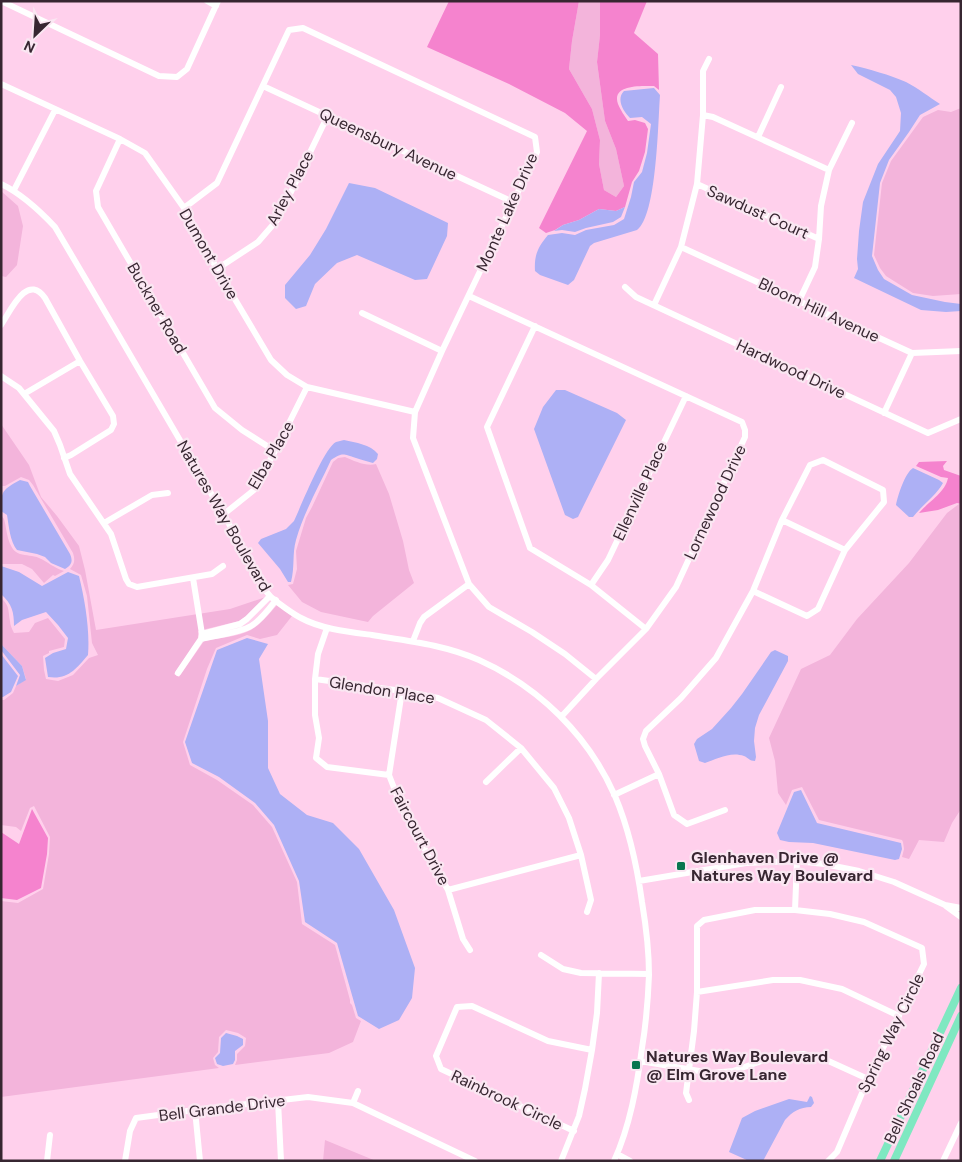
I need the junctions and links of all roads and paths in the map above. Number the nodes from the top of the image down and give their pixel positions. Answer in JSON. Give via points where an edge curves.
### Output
{"nodes":[{"id":1,"x":1,"y":1,"type":"edge"},
{"id":2,"x":208,"y":1,"type":"edge"},
{"id":3,"x":217,"y":3,"type":"edge"},
{"id":4,"x":709,"y":59,"type":"dead end"},
{"id":5,"x":1,"y":84,"type":"edge"},
{"id":6,"x":263,"y":86,"type":"junction"},
{"id":7,"x":781,"y":87,"type":"dead end"},
{"id":8,"x":55,"y":110,"type":"junction"},
{"id":9,"x":328,"y":115,"type":"junction"},
{"id":10,"x":703,"y":115,"type":"junction"},
{"id":11,"x":852,"y":123,"type":"dead end"},
{"id":12,"x":758,"y":137,"type":"junction"},
{"id":13,"x":120,"y":139,"type":"junction"},
{"id":14,"x":830,"y":170,"type":"junction"},
{"id":15,"x":1,"y":184,"type":"edge"},
{"id":16,"x":696,"y":184,"type":"junction"},
{"id":17,"x":14,"y":190,"type":"junction"},
{"id":18,"x":513,"y":202,"type":"junction"},
{"id":19,"x":184,"y":208,"type":"junction"},
{"id":20,"x":819,"y":239,"type":"junction"},
{"id":21,"x":681,"y":247,"type":"junction"},
{"id":22,"x":217,"y":269,"type":"junction"},
{"id":23,"x":625,"y":287,"type":"dead end"},
{"id":24,"x":468,"y":296,"type":"junction"},
{"id":25,"x":799,"y":301,"type":"junction"},
{"id":26,"x":654,"y":305,"type":"junction"},
{"id":27,"x":362,"y":313,"type":"dead end"},
{"id":28,"x":1,"y":325,"type":"edge"},
{"id":29,"x":535,"y":326,"type":"junction"},
{"id":30,"x":442,"y":350,"type":"junction"},
{"id":31,"x":961,"y":351,"type":"edge"},
{"id":32,"x":912,"y":353,"type":"junction"},
{"id":33,"x":80,"y":362,"type":"junction"},
{"id":34,"x":1,"y":376,"type":"edge"},
{"id":35,"x":307,"y":387,"type":"junction"},
{"id":36,"x":24,"y":394,"type":"junction"},
{"id":37,"x":686,"y":396,"type":"junction"},
{"id":38,"x":415,"y":412,"type":"junction"},
{"id":39,"x":884,"y":412,"type":"junction"},
{"id":40,"x":961,"y":420,"type":"edge"},
{"id":41,"x":275,"y":451,"type":"junction"},
{"id":42,"x":64,"y":458,"type":"junction"},
{"id":43,"x":168,"y":494,"type":"dead end"},
{"id":44,"x":224,"y":514,"type":"junction"},
{"id":45,"x":782,"y":520,"type":"junction"},
{"id":46,"x":104,"y":523,"type":"junction"},
{"id":47,"x":845,"y":550,"type":"junction"},
{"id":48,"x":223,"y":566,"type":"dead end"},
{"id":49,"x":193,"y":578,"type":"junction"},
{"id":50,"x":468,"y":584,"type":"junction"},
{"id":51,"x":591,"y":585,"type":"junction"},
{"id":52,"x":753,"y":591,"type":"junction"},
{"id":53,"x":270,"y":596,"type":"junction"},
{"id":54,"x":276,"y":600,"type":"junction"},
{"id":55,"x":256,"y":610,"type":"junction"},
{"id":56,"x":263,"y":616,"type":"junction"},
{"id":57,"x":327,"y":628,"type":"junction"},
{"id":58,"x":646,"y":629,"type":"junction"},
{"id":59,"x":202,"y":636,"type":"junction"},
{"id":60,"x":413,"y":641,"type":"junction"},
{"id":61,"x":178,"y":673,"type":"dead end"},
{"id":62,"x":596,"y":679,"type":"junction"},
{"id":63,"x":315,"y":680,"type":"junction"},
{"id":64,"x":402,"y":691,"type":"junction"},
{"id":65,"x":561,"y":717,"type":"junction"},
{"id":66,"x":521,"y":748,"type":"junction"},
{"id":67,"x":659,"y":774,"type":"junction"},
{"id":68,"x":389,"y":775,"type":"junction"},
{"id":69,"x":486,"y":782,"type":"dead end"},
{"id":70,"x":614,"y":795,"type":"junction"},
{"id":71,"x":725,"y":810,"type":"dead end"},
{"id":72,"x":581,"y":855,"type":"junction"},
{"id":73,"x":797,"y":861,"type":"junction"},
{"id":74,"x":639,"y":882,"type":"junction"},
{"id":75,"x":448,"y":890,"type":"junction"},
{"id":76,"x":945,"y":905,"type":"junction"},
{"id":77,"x":961,"y":908,"type":"edge"},
{"id":78,"x":796,"y":910,"type":"junction"},
{"id":79,"x":587,"y":912,"type":"dead end"},
{"id":80,"x":961,"y":917,"type":"edge"},
{"id":81,"x":470,"y":950,"type":"dead end"},
{"id":82,"x":541,"y":955,"type":"dead end"},
{"id":83,"x":599,"y":973,"type":"junction"},
{"id":84,"x":649,"y":974,"type":"junction"},
{"id":85,"x":961,"y":988,"type":"edge"},
{"id":86,"x":696,"y":992,"type":"junction"},
{"id":87,"x":899,"y":1016,"type":"junction"},
{"id":88,"x":961,"y":1016,"type":"edge"},
{"id":89,"x":592,"y":1050,"type":"junction"},
{"id":90,"x":640,"y":1061,"type":"junction"},
{"id":91,"x":689,"y":1069,"type":"junction"},
{"id":92,"x":868,"y":1079,"type":"junction"},
{"id":93,"x":358,"y":1091,"type":"dead end"},
{"id":94,"x":689,"y":1100,"type":"dead end"},
{"id":95,"x":278,"y":1101,"type":"junction"},
{"id":96,"x":353,"y":1103,"type":"junction"},
{"id":97,"x":195,"y":1110,"type":"junction"},
{"id":98,"x":961,"y":1123,"type":"edge"},
{"id":99,"x":574,"y":1131,"type":"junction"},
{"id":100,"x":50,"y":1136,"type":"dead end"},
{"id":101,"x":616,"y":1158,"type":"edge"},
{"id":102,"x":47,"y":1161,"type":"edge"},
{"id":103,"x":125,"y":1161,"type":"edge"},
{"id":104,"x":200,"y":1161,"type":"edge"},
{"id":105,"x":281,"y":1161,"type":"edge"},
{"id":106,"x":475,"y":1161,"type":"edge"},
{"id":107,"x":561,"y":1161,"type":"edge"},
{"id":108,"x":630,"y":1161,"type":"edge"},
{"id":109,"x":828,"y":1161,"type":"edge"},
{"id":110,"x":880,"y":1161,"type":"edge"},
{"id":111,"x":894,"y":1161,"type":"edge"},
{"id":112,"x":943,"y":1161,"type":"edge"}],
"edges":[{"from":1,"to":3,"type":"street","via":[[159,76],[177,77],[187,69]]},
{"from":2,"to":3,"type":"street"},
{"from":4,"to":10,"type":"street","via":[[703,71]]},
{"from":5,"to":8,"type":"street","name":"Dumont Drive"},
{"from":6,"to":9,"type":"street","name":"Queensbury Avenue"},
{"from":6,"to":18,"type":"street","name":"Monte Lake Drive","via":[[289,30],[303,28],[535,136],[537,152]]},
{"from":6,"to":19,"type":"street","name":"Monte Lake Drive","via":[[217,183]]},
{"from":7,"to":12,"type":"street"},
{"from":8,"to":13,"type":"street","name":"Dumont Drive"},
{"from":8,"to":17,"type":"street"},
{"from":9,"to":18,"type":"street","name":"Queensbury Avenue"},
{"from":9,"to":22,"type":"street","name":"Arley Place","via":[[278,219],[258,242]]},
{"from":10,"to":12,"type":"street"},
{"from":10,"to":16,"type":"street"},
{"from":11,"to":14,"type":"street"},
{"from":12,"to":14,"type":"street"},
{"from":13,"to":19,"type":"street","name":"Dumont Drive","via":[[145,152]]},
{"from":13,"to":41,"type":"street","name":"Buckner Road","via":[[96,191],[98,207],[215,408]]},
{"from":14,"to":20,"type":"street","via":[[821,206]]},
{"from":15,"to":17,"type":"street","name":"Natures Way Boulevard"},
{"from":16,"to":20,"type":"street","name":"Sawdust Court"},
{"from":16,"to":21,"type":"street"},
{"from":17,"to":44,"type":"street","name":"Natures Way Boulevard","via":[[55,227]]},
{"from":18,"to":24,"type":"street","name":"Monte Lake Drive"},
{"from":19,"to":22,"type":"street","name":"Dumont Drive"},
{"from":20,"to":25,"type":"street","via":[[815,267]]},
{"from":21,"to":25,"type":"street","name":"Bloom Hill Avenue"},
{"from":21,"to":26,"type":"street"},
{"from":22,"to":35,"type":"street","name":"Dumont Drive","via":[[271,360],[287,376]]},
{"from":23,"to":26,"type":"street","name":"Hardwood Drive","via":[[636,297]]},
{"from":24,"to":29,"type":"street","name":"Lornewood Drive"},
{"from":24,"to":30,"type":"street","name":"Monte Lake Drive"},
{"from":25,"to":32,"type":"street","name":"Bloom Hill Avenue"},
{"from":26,"to":39,"type":"street","name":"Hardwood Drive"},
{"from":27,"to":30,"type":"street"},
{"from":28,"to":33,"type":"street","via":[[23,292],[37,290]]},
{"from":29,"to":37,"type":"street","name":"Lornewood Drive"},
{"from":29,"to":51,"type":"street","via":[[487,427],[530,548]]},
{"from":30,"to":38,"type":"street","name":"Monte Lake Drive"},
{"from":31,"to":32,"type":"street","name":"Bloom Hill Avenue"},
{"from":32,"to":39,"type":"street"},
{"from":33,"to":36,"type":"street"},
{"from":33,"to":42,"type":"street","via":[[113,416],[114,424],[104,436]]},
{"from":34,"to":36,"type":"street"},
{"from":35,"to":38,"type":"street","name":"Dumont Drive"},
{"from":35,"to":41,"type":"street","name":"Elba Place"},
{"from":36,"to":42,"type":"street","via":[[54,431]]},
{"from":37,"to":51,"type":"street","name":"Ellenville Place","via":[[608,560]]},
{"from":37,"to":58,"type":"street","name":"Lornewood Drive","via":[[742,422],[745,437],[676,587]]},
{"from":38,"to":50,"type":"street","name":"Monte Lake Drive","via":[[413,438]]},
{"from":39,"to":40,"type":"street","name":"Hardwood Drive","via":[[928,432]]},
{"from":41,"to":44,"type":"street","name":"Elba Place","via":[[254,490]]},
{"from":42,"to":46,"type":"street","via":[[70,474]]},
{"from":43,"to":46,"type":"street","via":[[152,495]]},
{"from":44,"to":53,"type":"street","name":"Natures Way Boulevard"},
{"from":45,"to":47,"type":"street"},
{"from":45,"to":47,"type":"street","via":[[810,465],[823,460],[883,490],[884,502]]},
{"from":45,"to":52,"type":"street"},
{"from":46,"to":49,"type":"street","via":[[114,540],[126,579],[132,586],[137,588]]},
{"from":47,"to":52,"type":"street","via":[[818,609],[807,616]]},
{"from":48,"to":49,"type":"street","via":[[212,574]]},
{"from":49,"to":59,"type":"street"},
{"from":50,"to":60,"type":"street","via":[[424,617]]},
{"from":50,"to":62,"type":"street","name":"Monte Lake Drive","via":[[489,607],[549,643]]},
{"from":51,"to":58,"type":"street"},
{"from":52,"to":67,"type":"street","via":[[716,658],[646,731],[643,738],[645,746]]},
{"from":53,"to":54,"type":"street","name":"Natures Way Boulevard"},
{"from":53,"to":55,"type":"street"},
{"from":54,"to":56,"type":"street"},
{"from":54,"to":57,"type":"street","name":"Natures Way Boulevard","via":[[301,618]]},
{"from":55,"to":56,"type":"street"},
{"from":55,"to":59,"type":"street","via":[[240,624]]},
{"from":56,"to":59,"type":"street","via":[[244,629]]},
{"from":57,"to":60,"type":"street","name":"Natures Way Boulevard"},
{"from":57,"to":63,"type":"street","via":[[318,654]]},
{"from":58,"to":62,"type":"street","name":"Lornewood Drive"},
{"from":59,"to":61,"type":"street"},
{"from":60,"to":65,"type":"street","name":"Natures Way Boulevard","via":[[445,648],[512,677],[540,696]]},
{"from":62,"to":65,"type":"street","name":"Lornewood Drive"},
{"from":63,"to":64,"type":"street","name":"Glendon Place"},
{"from":63,"to":68,"type":"street","via":[[319,738],[316,758],[327,767]]},
{"from":64,"to":66,"type":"street","name":"Glendon Place","via":[[438,698],[486,720]]},
{"from":64,"to":68,"type":"street","name":"Faircourt Drive"},
{"from":65,"to":70,"type":"street","name":"Natures Way Boulevard","via":[[595,759]]},
{"from":66,"to":69,"type":"street"},
{"from":66,"to":72,"type":"street","name":"Glendon Place","via":[[554,788],[569,818]]},
{"from":67,"to":70,"type":"street"},
{"from":67,"to":71,"type":"street","via":[[674,815],[688,824]]},
{"from":68,"to":75,"type":"street","name":"Faircourt Drive","via":[[403,810]]},
{"from":70,"to":74,"type":"street","name":"Natures Way Boulevard","via":[[628,834]]},
{"from":72,"to":75,"type":"street"},
{"from":72,"to":79,"type":"street","name":"Glendon Place","via":[[591,900]]},
{"from":73,"to":74,"type":"street","via":[[746,863]]},
{"from":73,"to":76,"type":"street","via":[[859,871],[894,882]]},
{"from":73,"to":78,"type":"street"},
{"from":74,"to":84,"type":"street","name":"Natures Way Boulevard"},
{"from":75,"to":81,"type":"street","name":"Faircourt Drive","via":[[463,939]]},
{"from":76,"to":77,"type":"street"},
{"from":76,"to":80,"type":"street"},
{"from":78,"to":86,"type":"street","name":"Spring Way Circle","via":[[755,910],[704,920],[697,926]]},
{"from":78,"to":87,"type":"street","name":"Spring Way Circle","via":[[864,922],[922,948],[924,964]]},
{"from":82,"to":83,"type":"street","via":[[563,969]]},
{"from":83,"to":84,"type":"street"},
{"from":83,"to":89,"type":"street"},
{"from":84,"to":90,"type":"street","name":"Natures Way Boulevard"},
{"from":85,"to":110,"type":"main road","name":"Bell Shoals Road"},
{"from":86,"to":87,"type":"street","via":[[773,980],[800,980],[842,989]]},
{"from":86,"to":91,"type":"street","name":"Spring Way Circle"},
{"from":87,"to":92,"type":"street","name":"Spring Way Circle"},
{"from":88,"to":111,"type":"main road","name":"Bell Shoals Road"},
{"from":89,"to":99,"type":"street"},
{"from":89,"to":99,"type":"street","name":"Rainbrook Circle","via":[[548,1041],[472,1006],[457,1007],[436,1056],[441,1068]]},
{"from":90,"to":91,"type":"street"},
{"from":90,"to":101,"type":"street","name":"Natures Way Boulevard","via":[[629,1118]]},
{"from":91,"to":92,"type":"street","via":[[733,1072],[776,1056],[803,1054],[824,1059]]},
{"from":91,"to":94,"type":"street","name":"Spring Way Circle","via":[[686,1093]]},
{"from":92,"to":109,"type":"street","name":"Spring Way Circle","via":[[837,1152]]},
{"from":93,"to":96,"type":"street"},
{"from":95,"to":96,"type":"street","name":"Bell Grande Drive","via":[[308,1097]]},
{"from":95,"to":97,"type":"street","name":"Bell Grande Drive"},
{"from":95,"to":105,"type":"street"},
{"from":96,"to":106,"type":"street","name":"Bell Grande Drive"},
{"from":97,"to":103,"type":"street","name":"Bell Grande Drive","via":[[136,1118],[130,1131]]},
{"from":97,"to":104,"type":"street"},
{"from":98,"to":112,"type":"street"},
{"from":99,"to":107,"type":"street"},
{"from":100,"to":102,"type":"street"},
{"from":101,"to":108,"type":"street"}]}
